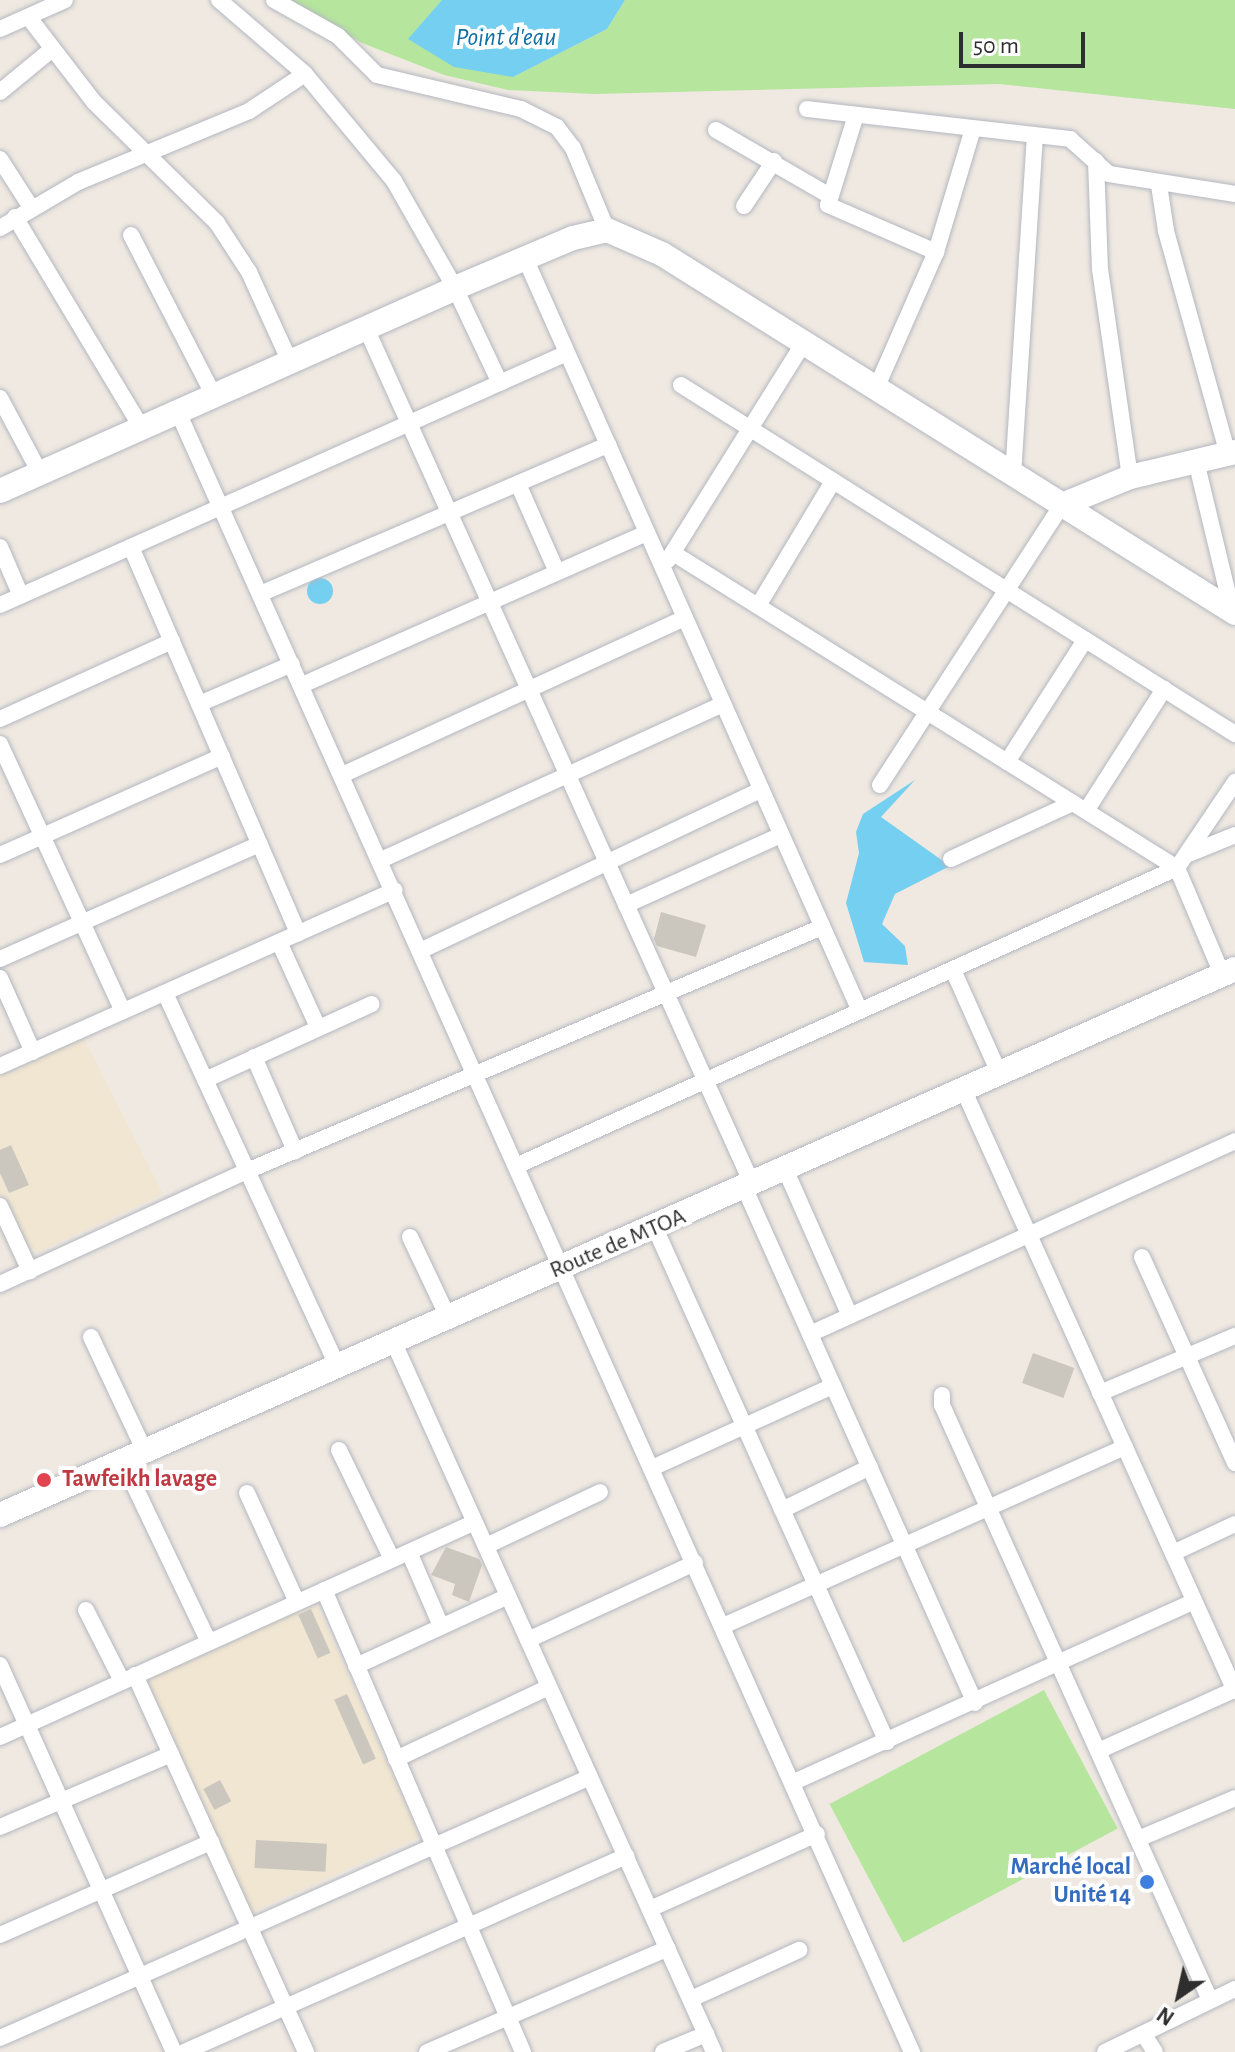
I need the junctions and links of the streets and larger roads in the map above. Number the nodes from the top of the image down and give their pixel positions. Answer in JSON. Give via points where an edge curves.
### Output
{"nodes":[{"id":1,"x":65,"y":0,"type":"edge"},
{"id":2,"x":219,"y":0,"type":"edge"},
{"id":3,"x":274,"y":0,"type":"edge"},
{"id":4,"x":30,"y":19,"type":"junction"},
{"id":5,"x":0,"y":29,"type":"edge"},
{"id":6,"x":51,"y":50,"type":"junction"},
{"id":7,"x":305,"y":74,"type":"junction"},
{"id":8,"x":0,"y":92,"type":"edge"},
{"id":9,"x":807,"y":109,"type":"dead end"},
{"id":10,"x":855,"y":118,"type":"junction"},
{"id":11,"x":973,"y":129,"type":"junction"},
{"id":12,"x":716,"y":130,"type":"dead end"},
{"id":13,"x":1035,"y":137,"type":"junction"},
{"id":14,"x":147,"y":155,"type":"junction"},
{"id":15,"x":0,"y":159,"type":"edge"},
{"id":16,"x":774,"y":161,"type":"junction"},
{"id":17,"x":1096,"y":161,"type":"junction"},
{"id":18,"x":1159,"y":185,"type":"junction"},
{"id":19,"x":1235,"y":194,"type":"edge"},
{"id":20,"x":828,"y":195,"type":"junction"},
{"id":21,"x":30,"y":206,"type":"junction"},
{"id":22,"x":744,"y":206,"type":"dead end"},
{"id":23,"x":15,"y":217,"type":"junction"},
{"id":24,"x":0,"y":228,"type":"edge"},
{"id":25,"x":607,"y":230,"type":"junction"},
{"id":26,"x":131,"y":235,"type":"dead end"},
{"id":27,"x":936,"y":252,"type":"junction"},
{"id":28,"x":525,"y":258,"type":"junction"},
{"id":29,"x":455,"y":288,"type":"junction"},
{"id":30,"x":366,"y":328,"type":"junction"},
{"id":31,"x":803,"y":344,"type":"junction"},
{"id":32,"x":567,"y":353,"type":"junction"},
{"id":33,"x":290,"y":362,"type":"junction"},
{"id":34,"x":500,"y":383,"type":"junction"},
{"id":35,"x":681,"y":385,"type":"dead end"},
{"id":36,"x":875,"y":391,"type":"junction"},
{"id":37,"x":214,"y":396,"type":"junction"},
{"id":38,"x":0,"y":398,"type":"edge"},
{"id":39,"x":178,"y":412,"type":"junction"},
{"id":40,"x":409,"y":423,"type":"junction"},
{"id":41,"x":141,"y":427,"type":"junction"},
{"id":42,"x":751,"y":429,"type":"junction"},
{"id":43,"x":608,"y":445,"type":"junction"},
{"id":44,"x":1231,"y":453,"type":"edge"},
{"id":45,"x":1196,"y":461,"type":"junction"},
{"id":46,"x":40,"y":473,"type":"junction"},
{"id":47,"x":1013,"y":475,"type":"junction"},
{"id":48,"x":1130,"y":477,"type":"junction"},
{"id":49,"x":833,"y":481,"type":"junction"},
{"id":50,"x":518,"y":484,"type":"junction"},
{"id":51,"x":0,"y":491,"type":"edge"},
{"id":52,"x":1062,"y":505,"type":"junction"},
{"id":53,"x":221,"y":507,"type":"junction"},
{"id":54,"x":449,"y":513,"type":"junction"},
{"id":55,"x":647,"y":533,"type":"junction"},
{"id":56,"x":0,"y":547,"type":"edge"},
{"id":57,"x":131,"y":547,"type":"junction"},
{"id":58,"x":673,"y":553,"type":"junction"},
{"id":59,"x":663,"y":569,"type":"junction"},
{"id":60,"x":557,"y":572,"type":"junction"},
{"id":61,"x":1006,"y":590,"type":"junction"},
{"id":62,"x":260,"y":594,"type":"junction"},
{"id":63,"x":21,"y":596,"type":"junction"},
{"id":64,"x":490,"y":602,"type":"junction"},
{"id":65,"x":0,"y":605,"type":"edge"},
{"id":66,"x":758,"y":606,"type":"junction"},
{"id":67,"x":1233,"y":612,"type":"edge"},
{"id":68,"x":685,"y":618,"type":"junction"},
{"id":69,"x":1085,"y":640,"type":"junction"},
{"id":70,"x":172,"y":641,"type":"junction"},
{"id":71,"x":292,"y":664,"type":"junction"},
{"id":72,"x":302,"y":685,"type":"junction"},
{"id":73,"x":529,"y":689,"type":"junction"},
{"id":74,"x":1164,"y":689,"type":"junction"},
{"id":75,"x":199,"y":704,"type":"junction"},
{"id":76,"x":723,"y":704,"type":"junction"},
{"id":77,"x":928,"y":711,"type":"junction"},
{"id":78,"x":0,"y":719,"type":"edge"},
{"id":79,"x":1235,"y":734,"type":"edge"},
{"id":80,"x":0,"y":744,"type":"edge"},
{"id":81,"x":222,"y":756,"type":"junction"},
{"id":82,"x":1007,"y":762,"type":"junction"},
{"id":83,"x":5,"y":769,"type":"edge"},
{"id":84,"x":342,"y":775,"type":"junction"},
{"id":85,"x":568,"y":775,"type":"junction"},
{"id":86,"x":1235,"y":782,"type":"edge"},
{"id":87,"x":880,"y":785,"type":"dead end"},
{"id":88,"x":761,"y":790,"type":"junction"},
{"id":89,"x":1080,"y":807,"type":"junction"},
{"id":90,"x":781,"y":835,"type":"junction"},
{"id":91,"x":1235,"y":835,"type":"edge"},
{"id":92,"x":43,"y":836,"type":"junction"},
{"id":93,"x":260,"y":844,"type":"junction"},
{"id":94,"x":0,"y":855,"type":"edge"},
{"id":95,"x":951,"y":859,"type":"dead end"},
{"id":96,"x":381,"y":860,"type":"junction"},
{"id":97,"x":1182,"y":862,"type":"junction"},
{"id":98,"x":607,"y":863,"type":"junction"},
{"id":99,"x":395,"y":890,"type":"junction"},
{"id":100,"x":626,"y":905,"type":"junction"},
{"id":101,"x":83,"y":923,"type":"junction"},
{"id":102,"x":822,"y":927,"type":"junction"},
{"id":103,"x":298,"y":933,"type":"junction"},
{"id":104,"x":279,"y":942,"type":"junction"},
{"id":105,"x":422,"y":950,"type":"junction"},
{"id":106,"x":0,"y":959,"type":"edge"},
{"id":107,"x":953,"y":970,"type":"junction"},
{"id":108,"x":1229,"y":972,"type":"edge"},
{"id":109,"x":0,"y":978,"type":"edge"},
{"id":110,"x":165,"y":993,"type":"junction"},
{"id":111,"x":666,"y":993,"type":"junction"},
{"id":112,"x":372,"y":1004,"type":"dead end"},
{"id":113,"x":123,"y":1011,"type":"junction"},
{"id":114,"x":860,"y":1011,"type":"junction"},
{"id":115,"x":318,"y":1027,"type":"junction"},
{"id":116,"x":33,"y":1052,"type":"junction"},
{"id":117,"x":254,"y":1057,"type":"junction"},
{"id":118,"x":0,"y":1066,"type":"edge"},
{"id":119,"x":475,"y":1074,"type":"junction"},
{"id":120,"x":1000,"y":1075,"type":"junction"},
{"id":121,"x":205,"y":1080,"type":"junction"},
{"id":122,"x":706,"y":1081,"type":"junction"},
{"id":123,"x":964,"y":1091,"type":"junction"},
{"id":124,"x":1235,"y":1141,"type":"edge"},
{"id":125,"x":295,"y":1151,"type":"junction"},
{"id":126,"x":516,"y":1166,"type":"junction"},
{"id":127,"x":247,"y":1171,"type":"junction"},
{"id":128,"x":786,"y":1171,"type":"junction"},
{"id":129,"x":749,"y":1188,"type":"junction"},
{"id":130,"x":0,"y":1206,"type":"edge"},
{"id":131,"x":655,"y":1228,"type":"junction"},
{"id":132,"x":1029,"y":1234,"type":"junction"},
{"id":133,"x":410,"y":1237,"type":"dead end"},
{"id":134,"x":1142,"y":1257,"type":"dead end"},
{"id":135,"x":561,"y":1268,"type":"junction"},
{"id":136,"x":30,"y":1271,"type":"junction"},
{"id":137,"x":0,"y":1284,"type":"edge"},
{"id":138,"x":850,"y":1316,"type":"junction"},
{"id":139,"x":449,"y":1319,"type":"junction"},
{"id":140,"x":810,"y":1334,"type":"junction"},
{"id":141,"x":1235,"y":1336,"type":"edge"},
{"id":142,"x":91,"y":1337,"type":"dead end"},
{"id":143,"x":394,"y":1343,"type":"junction"},
{"id":144,"x":1188,"y":1354,"type":"junction"},
{"id":145,"x":338,"y":1368,"type":"junction"},
{"id":146,"x":833,"y":1386,"type":"junction"},
{"id":147,"x":1100,"y":1393,"type":"junction"},
{"id":148,"x":942,"y":1395,"type":"dead end"},
{"id":149,"x":745,"y":1426,"type":"junction"},
{"id":150,"x":1125,"y":1447,"type":"junction"},
{"id":151,"x":339,"y":1450,"type":"dead end"},
{"id":152,"x":134,"y":1457,"type":"junction"},
{"id":153,"x":1235,"y":1463,"type":"edge"},
{"id":154,"x":870,"y":1467,"type":"junction"},
{"id":155,"x":652,"y":1468,"type":"junction"},
{"id":156,"x":600,"y":1492,"type":"dead end"},
{"id":157,"x":247,"y":1493,"type":"dead end"},
{"id":158,"x":989,"y":1508,"type":"junction"},
{"id":159,"x":782,"y":1510,"type":"junction"},
{"id":160,"x":0,"y":1515,"type":"edge"},
{"id":161,"x":475,"y":1522,"type":"junction"},
{"id":162,"x":1235,"y":1524,"type":"edge"},
{"id":163,"x":904,"y":1545,"type":"junction"},
{"id":164,"x":486,"y":1546,"type":"junction"},
{"id":165,"x":409,"y":1552,"type":"junction"},
{"id":166,"x":1173,"y":1553,"type":"junction"},
{"id":167,"x":392,"y":1559,"type":"junction"},
{"id":168,"x":695,"y":1563,"type":"junction"},
{"id":169,"x":816,"y":1585,"type":"junction"},
{"id":170,"x":324,"y":1590,"type":"junction"},
{"id":171,"x":508,"y":1596,"type":"junction"},
{"id":172,"x":1194,"y":1601,"type":"junction"},
{"id":173,"x":297,"y":1602,"type":"junction"},
{"id":174,"x":86,"y":1610,"type":"dead end"},
{"id":175,"x":441,"y":1626,"type":"junction"},
{"id":176,"x":723,"y":1626,"type":"junction"},
{"id":177,"x":528,"y":1640,"type":"junction"},
{"id":178,"x":209,"y":1642,"type":"junction"},
{"id":179,"x":0,"y":1665,"type":"edge"},
{"id":180,"x":356,"y":1666,"type":"junction"},
{"id":181,"x":1060,"y":1666,"type":"junction"},
{"id":182,"x":129,"y":1678,"type":"junction"},
{"id":183,"x":549,"y":1687,"type":"junction"},
{"id":184,"x":1235,"y":1691,"type":"edge"},
{"id":185,"x":975,"y":1703,"type":"junction"},
{"id":186,"x":27,"y":1724,"type":"junction"},
{"id":187,"x":0,"y":1737,"type":"edge"},
{"id":188,"x":887,"y":1742,"type":"junction"},
{"id":189,"x":1098,"y":1751,"type":"junction"},
{"id":190,"x":171,"y":1754,"type":"junction"},
{"id":191,"x":396,"y":1759,"type":"junction"},
{"id":192,"x":590,"y":1777,"type":"junction"},
{"id":193,"x":794,"y":1782,"type":"junction"},
{"id":194,"x":1235,"y":1798,"type":"edge"},
{"id":195,"x":61,"y":1801,"type":"junction"},
{"id":196,"x":0,"y":1827,"type":"edge"},
{"id":197,"x":817,"y":1834,"type":"junction"},
{"id":198,"x":1138,"y":1839,"type":"junction"},
{"id":199,"x":211,"y":1842,"type":"junction"},
{"id":200,"x":434,"y":1846,"type":"junction"},
{"id":201,"x":626,"y":1856,"type":"junction"},
{"id":202,"x":101,"y":1890,"type":"junction"},
{"id":203,"x":650,"y":1909,"type":"junction"},
{"id":204,"x":468,"y":1925,"type":"junction"},
{"id":205,"x":249,"y":1928,"type":"junction"},
{"id":206,"x":0,"y":1935,"type":"edge"},
{"id":207,"x":668,"y":1948,"type":"junction"},
{"id":208,"x":799,"y":1950,"type":"dead end"},
{"id":209,"x":140,"y":1976,"type":"junction"},
{"id":210,"x":1235,"y":1989,"type":"edge"},
{"id":211,"x":691,"y":1999,"type":"junction"},
{"id":212,"x":1210,"y":2000,"type":"junction"},
{"id":213,"x":285,"y":2007,"type":"junction"},
{"id":214,"x":508,"y":2017,"type":"junction"},
{"id":215,"x":706,"y":2034,"type":"junction"},
{"id":216,"x":1144,"y":2035,"type":"junction"},
{"id":217,"x":0,"y":2038,"type":"edge"},
{"id":218,"x":448,"y":2048,"type":"edge"},
{"id":219,"x":174,"y":2052,"type":"edge"},
{"id":220,"x":184,"y":2052,"type":"edge"},
{"id":221,"x":306,"y":2052,"type":"edge"},
{"id":222,"x":427,"y":2052,"type":"edge"},
{"id":223,"x":523,"y":2052,"type":"edge"},
{"id":224,"x":663,"y":2052,"type":"edge"},
{"id":225,"x":714,"y":2052,"type":"edge"},
{"id":226,"x":912,"y":2052,"type":"edge"},
{"id":227,"x":1105,"y":2052,"type":"edge"},
{"id":228,"x":1155,"y":2052,"type":"edge"}],
"edges":[{"from":1,"to":4,"type":"street"},
{"from":2,"to":7,"type":"street"},
{"from":3,"to":25,"type":"street","via":[[338,36],[377,75],[521,109],[557,127],[573,148]]},
{"from":4,"to":5,"type":"street"},
{"from":4,"to":6,"type":"street"},
{"from":6,"to":8,"type":"street"},
{"from":6,"to":14,"type":"street"},
{"from":7,"to":14,"type":"street","via":[[249,111]]},
{"from":7,"to":29,"type":"street","via":[[394,181]]},
{"from":9,"to":10,"type":"street"},
{"from":10,"to":11,"type":"street"},
{"from":10,"to":20,"type":"street"},
{"from":11,"to":13,"type":"street"},
{"from":11,"to":27,"type":"street"},
{"from":12,"to":16,"type":"street"},
{"from":13,"to":17,"type":"street","via":[[1076,141]]},
{"from":13,"to":47,"type":"street"},
{"from":14,"to":21,"type":"street"},
{"from":14,"to":33,"type":"street","via":[[235,247]]},
{"from":15,"to":21,"type":"street"},
{"from":16,"to":20,"type":"street"},
{"from":16,"to":22,"type":"street"},
{"from":17,"to":18,"type":"street","via":[[1109,174]]},
{"from":17,"to":48,"type":"street","via":[[1100,269]]},
{"from":18,"to":19,"type":"street"},
{"from":18,"to":44,"type":"street","via":[[1166,231]]},
{"from":20,"to":27,"type":"street","via":[[832,210]]},
{"from":21,"to":23,"type":"street"},
{"from":23,"to":24,"type":"street"},
{"from":23,"to":41,"type":"street"},
{"from":25,"to":28,"type":"street"},
{"from":25,"to":31,"type":"street","via":[[642,243]]},
{"from":26,"to":37,"type":"street"},
{"from":27,"to":36,"type":"street"},
{"from":28,"to":29,"type":"street"},
{"from":28,"to":32,"type":"street"},
{"from":29,"to":30,"type":"street"},
{"from":29,"to":34,"type":"street"},
{"from":30,"to":33,"type":"street"},
{"from":30,"to":40,"type":"street"},
{"from":31,"to":36,"type":"street"},
{"from":31,"to":42,"type":"street"},
{"from":32,"to":34,"type":"street"},
{"from":32,"to":43,"type":"street"},
{"from":33,"to":37,"type":"street"},
{"from":34,"to":40,"type":"street"},
{"from":35,"to":42,"type":"street"},
{"from":36,"to":47,"type":"street"},
{"from":37,"to":39,"type":"street"},
{"from":38,"to":46,"type":"street"},
{"from":39,"to":41,"type":"street"},
{"from":39,"to":53,"type":"street"},
{"from":40,"to":53,"type":"street"},
{"from":40,"to":54,"type":"street"},
{"from":41,"to":46,"type":"street"},
{"from":42,"to":49,"type":"street"},
{"from":42,"to":58,"type":"street"},
{"from":43,"to":50,"type":"street"},
{"from":43,"to":55,"type":"street"},
{"from":44,"to":45,"type":"street"},
{"from":45,"to":48,"type":"street"},
{"from":45,"to":67,"type":"street"},
{"from":46,"to":51,"type":"street"},
{"from":47,"to":52,"type":"street"},
{"from":48,"to":52,"type":"street"},
{"from":49,"to":61,"type":"street"},
{"from":49,"to":66,"type":"street"},
{"from":50,"to":54,"type":"street"},
{"from":50,"to":60,"type":"street"},
{"from":52,"to":61,"type":"street"},
{"from":52,"to":67,"type":"street"},
{"from":53,"to":57,"type":"street"},
{"from":53,"to":62,"type":"street"},
{"from":54,"to":62,"type":"street"},
{"from":54,"to":64,"type":"street"},
{"from":55,"to":59,"type":"street"},
{"from":55,"to":60,"type":"street"},
{"from":56,"to":63,"type":"street"},
{"from":57,"to":63,"type":"street"},
{"from":57,"to":70,"type":"street"},
{"from":58,"to":59,"type":"street"},
{"from":58,"to":66,"type":"street"},
{"from":59,"to":68,"type":"street"},
{"from":60,"to":64,"type":"street"},
{"from":61,"to":69,"type":"street"},
{"from":61,"to":77,"type":"street"},
{"from":62,"to":71,"type":"street"},
{"from":63,"to":65,"type":"street"},
{"from":64,"to":72,"type":"street"},
{"from":64,"to":73,"type":"street"},
{"from":66,"to":77,"type":"street"},
{"from":68,"to":73,"type":"street"},
{"from":68,"to":76,"type":"street"},
{"from":69,"to":74,"type":"street"},
{"from":69,"to":82,"type":"street"},
{"from":70,"to":75,"type":"street"},
{"from":70,"to":78,"type":"street"},
{"from":71,"to":72,"type":"street"},
{"from":71,"to":75,"type":"street"},
{"from":72,"to":84,"type":"street"},
{"from":73,"to":84,"type":"street"},
{"from":73,"to":85,"type":"street"},
{"from":74,"to":79,"type":"street"},
{"from":74,"to":89,"type":"street"},
{"from":75,"to":81,"type":"street"},
{"from":76,"to":85,"type":"street"},
{"from":76,"to":88,"type":"street"},
{"from":77,"to":82,"type":"street"},
{"from":77,"to":87,"type":"street"},
{"from":80,"to":83,"type":"street"},
{"from":81,"to":92,"type":"street"},
{"from":81,"to":93,"type":"street"},
{"from":82,"to":89,"type":"street"},
{"from":83,"to":92,"type":"street"},
{"from":84,"to":96,"type":"street"},
{"from":85,"to":96,"type":"street"},
{"from":85,"to":98,"type":"street"},
{"from":86,"to":97,"type":"street"},
{"from":88,"to":90,"type":"street"},
{"from":88,"to":98,"type":"street"},
{"from":89,"to":95,"type":"street"},
{"from":89,"to":97,"type":"street"},
{"from":90,"to":100,"type":"street"},
{"from":90,"to":102,"type":"street"},
{"from":91,"to":97,"type":"street"},
{"from":92,"to":94,"type":"street"},
{"from":92,"to":101,"type":"street"},
{"from":93,"to":101,"type":"street"},
{"from":93,"to":103,"type":"street"},
{"from":96,"to":99,"type":"street"},
{"from":97,"to":107,"type":"street"},
{"from":97,"to":108,"type":"street"},
{"from":98,"to":100,"type":"street"},
{"from":98,"to":105,"type":"street"},
{"from":99,"to":103,"type":"street"},
{"from":99,"to":105,"type":"street"},
{"from":100,"to":111,"type":"street"},
{"from":101,"to":106,"type":"street"},
{"from":101,"to":113,"type":"street"},
{"from":102,"to":111,"type":"street"},
{"from":102,"to":114,"type":"street"},
{"from":103,"to":104,"type":"street"},
{"from":104,"to":110,"type":"street"},
{"from":104,"to":115,"type":"street"},
{"from":105,"to":119,"type":"street"},
{"from":107,"to":114,"type":"street"},
{"from":107,"to":120,"type":"street"},
{"from":108,"to":120,"type":"street","name":"Route de MTOA"},
{"from":109,"to":116,"type":"street"},
{"from":110,"to":113,"type":"street"},
{"from":110,"to":121,"type":"street"},
{"from":111,"to":119,"type":"street"},
{"from":111,"to":122,"type":"street"},
{"from":112,"to":115,"type":"street"},
{"from":113,"to":116,"type":"street"},
{"from":114,"to":122,"type":"street"},
{"from":115,"to":117,"type":"street"},
{"from":116,"to":118,"type":"street"},
{"from":117,"to":121,"type":"street"},
{"from":117,"to":125,"type":"street"},
{"from":119,"to":125,"type":"street"},
{"from":119,"to":126,"type":"street"},
{"from":120,"to":123,"type":"street","name":"Route de MTOA"},
{"from":121,"to":127,"type":"street"},
{"from":122,"to":126,"type":"street"},
{"from":122,"to":129,"type":"street"},
{"from":123,"to":128,"type":"street","name":"Route de MTOA"},
{"from":123,"to":132,"type":"street"},
{"from":124,"to":132,"type":"street"},
{"from":125,"to":127,"type":"street"},
{"from":126,"to":135,"type":"street"},
{"from":127,"to":136,"type":"street"},
{"from":127,"to":145,"type":"street"},
{"from":128,"to":129,"type":"street","name":"Route de MTOA"},
{"from":128,"to":138,"type":"street"},
{"from":129,"to":131,"type":"street","name":"Route de MTOA"},
{"from":129,"to":140,"type":"street"},
{"from":130,"to":136,"type":"street"},
{"from":131,"to":135,"type":"street","name":"Route de MTOA"},
{"from":131,"to":149,"type":"street"},
{"from":132,"to":138,"type":"street"},
{"from":132,"to":147,"type":"street"},
{"from":133,"to":139,"type":"street"},
{"from":134,"to":144,"type":"street"},
{"from":135,"to":139,"type":"street","name":"Route de MTOA"},
{"from":135,"to":155,"type":"street"},
{"from":136,"to":137,"type":"street"},
{"from":138,"to":140,"type":"street"},
{"from":139,"to":143,"type":"street","name":"Route de MTOA"},
{"from":140,"to":146,"type":"street"},
{"from":141,"to":144,"type":"street"},
{"from":142,"to":152,"type":"street"},
{"from":143,"to":145,"type":"street","name":"Route de MTOA"},
{"from":143,"to":161,"type":"street"},
{"from":144,"to":147,"type":"street"},
{"from":144,"to":153,"type":"street"},
{"from":145,"to":152,"type":"street","name":"Route de MTOA"},
{"from":146,"to":149,"type":"street"},
{"from":146,"to":154,"type":"street"},
{"from":147,"to":150,"type":"street"},
{"from":148,"to":158,"type":"street"},
{"from":149,"to":155,"type":"street"},
{"from":149,"to":159,"type":"street"},
{"from":150,"to":158,"type":"street"},
{"from":150,"to":166,"type":"street"},
{"from":151,"to":167,"type":"street"},
{"from":152,"to":160,"type":"street","name":"Route de MTOA"},
{"from":152,"to":178,"type":"street"},
{"from":154,"to":159,"type":"street"},
{"from":154,"to":163,"type":"street"},
{"from":155,"to":168,"type":"street"},
{"from":156,"to":164,"type":"street"},
{"from":157,"to":173,"type":"street"},
{"from":158,"to":163,"type":"street"},
{"from":158,"to":181,"type":"street"},
{"from":159,"to":169,"type":"street"},
{"from":161,"to":164,"type":"street"},
{"from":161,"to":165,"type":"street"},
{"from":162,"to":166,"type":"street"},
{"from":163,"to":169,"type":"street"},
{"from":163,"to":185,"type":"street"},
{"from":164,"to":171,"type":"street"},
{"from":165,"to":167,"type":"street"},
{"from":165,"to":175,"type":"street"},
{"from":166,"to":172,"type":"street"},
{"from":167,"to":170,"type":"street"},
{"from":168,"to":176,"type":"street"},
{"from":168,"to":177,"type":"street"},
{"from":169,"to":176,"type":"street"},
{"from":169,"to":188,"type":"street"},
{"from":170,"to":173,"type":"street"},
{"from":170,"to":180,"type":"street"},
{"from":171,"to":175,"type":"street"},
{"from":171,"to":177,"type":"street"},
{"from":172,"to":181,"type":"street"},
{"from":172,"to":184,"type":"street"},
{"from":173,"to":178,"type":"street"},
{"from":174,"to":182,"type":"street"},
{"from":175,"to":180,"type":"street"},
{"from":176,"to":193,"type":"street"},
{"from":177,"to":183,"type":"street"},
{"from":178,"to":182,"type":"street"},
{"from":179,"to":186,"type":"street"},
{"from":180,"to":191,"type":"street"},
{"from":181,"to":185,"type":"street"},
{"from":181,"to":189,"type":"street"},
{"from":182,"to":186,"type":"street"},
{"from":182,"to":190,"type":"street"},
{"from":183,"to":191,"type":"street"},
{"from":183,"to":192,"type":"street"},
{"from":184,"to":189,"type":"street"},
{"from":185,"to":188,"type":"street"},
{"from":186,"to":187,"type":"street"},
{"from":186,"to":195,"type":"street"},
{"from":188,"to":193,"type":"street"},
{"from":189,"to":198,"type":"street"},
{"from":190,"to":195,"type":"street"},
{"from":190,"to":199,"type":"street"},
{"from":191,"to":200,"type":"street"},
{"from":192,"to":200,"type":"street"},
{"from":192,"to":201,"type":"street"},
{"from":193,"to":197,"type":"street"},
{"from":194,"to":198,"type":"street"},
{"from":195,"to":196,"type":"street"},
{"from":195,"to":202,"type":"street"},
{"from":197,"to":203,"type":"street"},
{"from":197,"to":226,"type":"street"},
{"from":198,"to":212,"type":"street"},
{"from":199,"to":202,"type":"street"},
{"from":199,"to":205,"type":"street"},
{"from":200,"to":204,"type":"street"},
{"from":200,"to":205,"type":"street"},
{"from":201,"to":203,"type":"street"},
{"from":201,"to":204,"type":"street"},
{"from":202,"to":206,"type":"street"},
{"from":202,"to":209,"type":"street"},
{"from":203,"to":207,"type":"street"},
{"from":204,"to":213,"type":"street"},
{"from":204,"to":214,"type":"street"},
{"from":205,"to":209,"type":"street"},
{"from":205,"to":213,"type":"street"},
{"from":207,"to":211,"type":"street"},
{"from":207,"to":214,"type":"street"},
{"from":208,"to":211,"type":"street"},
{"from":209,"to":217,"type":"street"},
{"from":209,"to":219,"type":"street"},
{"from":210,"to":212,"type":"street"},
{"from":211,"to":215,"type":"street"},
{"from":212,"to":216,"type":"street"},
{"from":213,"to":220,"type":"street"},
{"from":213,"to":221,"type":"street"},
{"from":214,"to":218,"type":"street"},
{"from":214,"to":223,"type":"street"},
{"from":215,"to":224,"type":"street"},
{"from":215,"to":225,"type":"street"},
{"from":216,"to":227,"type":"street"},
{"from":216,"to":228,"type":"street"},
{"from":218,"to":222,"type":"street"}]}
